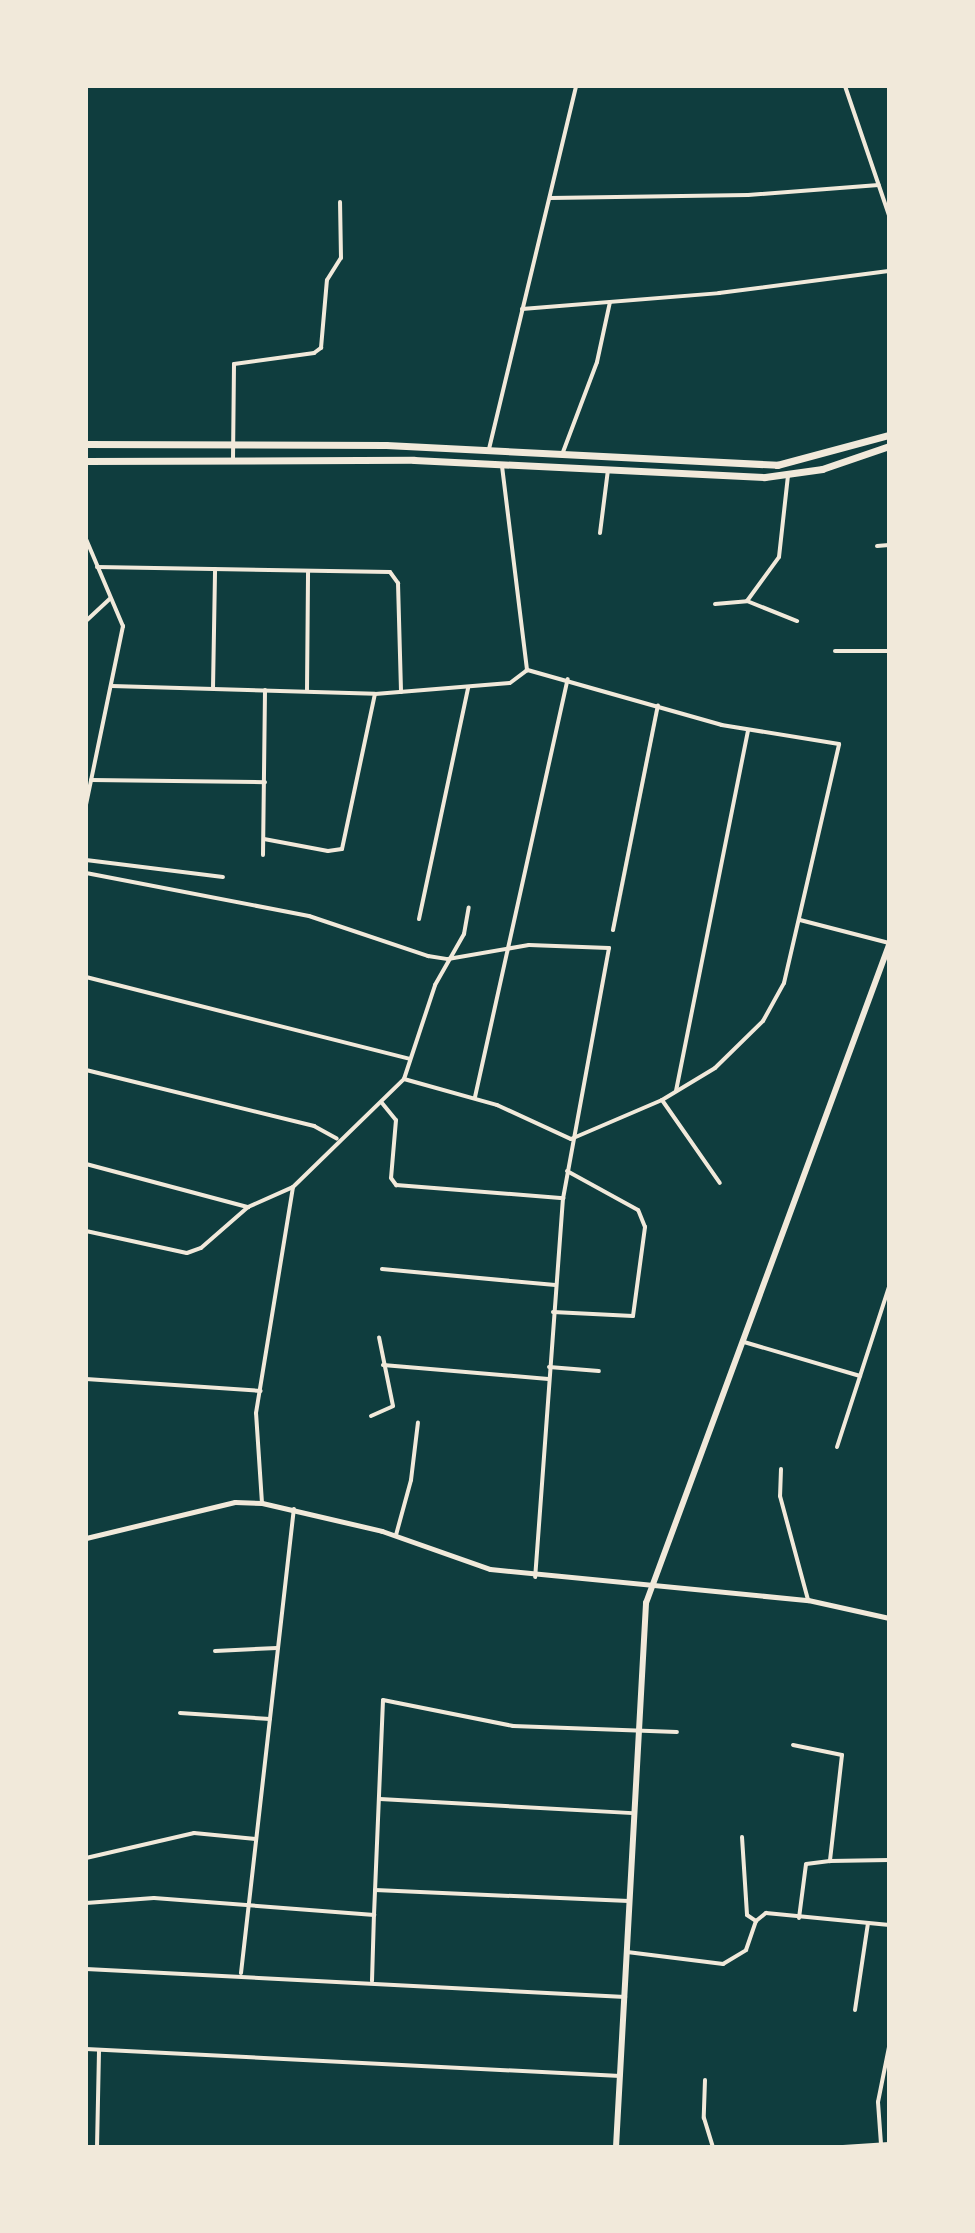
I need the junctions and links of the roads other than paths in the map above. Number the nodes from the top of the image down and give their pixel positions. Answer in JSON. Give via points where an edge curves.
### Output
{"nodes":[{"id":1,"x":576,"y":86,"type":"edge"},
{"id":2,"x":690,"y":86,"type":"edge"},
{"id":3,"x":732,"y":86,"type":"edge"},
{"id":4,"x":845,"y":86,"type":"edge"},
{"id":5,"x":879,"y":185,"type":"junction"},
{"id":6,"x":550,"y":198,"type":"junction"},
{"id":7,"x":340,"y":202,"type":"dead end"},
{"id":8,"x":889,"y":215,"type":"edge"},
{"id":9,"x":889,"y":271,"type":"edge"},
{"id":10,"x":610,"y":302,"type":"junction"},
{"id":11,"x":522,"y":309,"type":"junction"},
{"id":12,"x":889,"y":435,"type":"edge"},
{"id":13,"x":233,"y":442,"type":"junction"},
{"id":14,"x":86,"y":444,"type":"edge"},
{"id":15,"x":889,"y":446,"type":"edge"},
{"id":16,"x":488,"y":451,"type":"junction"},
{"id":17,"x":562,"y":454,"type":"junction"},
{"id":18,"x":233,"y":460,"type":"junction"},
{"id":19,"x":86,"y":461,"type":"edge"},
{"id":20,"x":502,"y":466,"type":"junction"},
{"id":21,"x":608,"y":470,"type":"junction"},
{"id":22,"x":788,"y":475,"type":"junction"},
{"id":23,"x":600,"y":533,"type":"dead end"},
{"id":24,"x":86,"y":539,"type":"edge"},
{"id":25,"x":889,"y":545,"type":"edge"},
{"id":26,"x":877,"y":546,"type":"dead end"},
{"id":27,"x":88,"y":549,"type":"edge"},
{"id":28,"x":97,"y":567,"type":"junction"},
{"id":29,"x":215,"y":569,"type":"junction"},
{"id":30,"x":308,"y":571,"type":"junction"},
{"id":31,"x":110,"y":599,"type":"junction"},
{"id":32,"x":747,"y":601,"type":"junction"},
{"id":33,"x":715,"y":604,"type":"dead end"},
{"id":34,"x":86,"y":621,"type":"edge"},
{"id":35,"x":797,"y":621,"type":"dead end"},
{"id":36,"x":835,"y":651,"type":"dead end"},
{"id":37,"x":889,"y":651,"type":"edge"},
{"id":38,"x":527,"y":670,"type":"junction"},
{"id":39,"x":568,"y":679,"type":"junction"},
{"id":40,"x":112,"y":686,"type":"junction"},
{"id":41,"x":213,"y":688,"type":"junction"},
{"id":42,"x":468,"y":688,"type":"junction"},
{"id":43,"x":265,"y":689,"type":"junction"},
{"id":44,"x":307,"y":691,"type":"junction"},
{"id":45,"x":401,"y":692,"type":"junction"},
{"id":46,"x":375,"y":694,"type":"junction"},
{"id":47,"x":658,"y":705,"type":"junction"},
{"id":48,"x":748,"y":730,"type":"junction"},
{"id":49,"x":91,"y":780,"type":"junction"},
{"id":50,"x":265,"y":782,"type":"junction"},
{"id":51,"x":86,"y":805,"type":"edge"},
{"id":52,"x":264,"y":839,"type":"junction"},
{"id":53,"x":263,"y":855,"type":"dead end"},
{"id":54,"x":86,"y":860,"type":"edge"},
{"id":55,"x":86,"y":873,"type":"edge"},
{"id":56,"x":223,"y":877,"type":"dead end"},
{"id":57,"x":469,"y":907,"type":"dead end"},
{"id":58,"x":419,"y":919,"type":"dead end"},
{"id":59,"x":800,"y":920,"type":"junction"},
{"id":60,"x":613,"y":930,"type":"dead end"},
{"id":61,"x":889,"y":945,"type":"edge"},
{"id":62,"x":511,"y":946,"type":"junction"},
{"id":63,"x":448,"y":959,"type":"junction"},
{"id":64,"x":86,"y":977,"type":"edge"},
{"id":65,"x":410,"y":1059,"type":"junction"},
{"id":66,"x":86,"y":1070,"type":"edge"},
{"id":67,"x":404,"y":1079,"type":"junction"},
{"id":68,"x":676,"y":1091,"type":"junction"},
{"id":69,"x":475,"y":1097,"type":"junction"},
{"id":70,"x":662,"y":1100,"type":"junction"},
{"id":71,"x":382,"y":1103,"type":"junction"},
{"id":72,"x":571,"y":1139,"type":"junction"},
{"id":73,"x":338,"y":1140,"type":"junction"},
{"id":74,"x":86,"y":1164,"type":"edge"},
{"id":75,"x":567,"y":1171,"type":"junction"},
{"id":76,"x":720,"y":1183,"type":"dead end"},
{"id":77,"x":293,"y":1187,"type":"junction"},
{"id":78,"x":563,"y":1198,"type":"junction"},
{"id":79,"x":248,"y":1207,"type":"junction"},
{"id":80,"x":86,"y":1231,"type":"edge"},
{"id":81,"x":382,"y":1269,"type":"dead end"},
{"id":82,"x":555,"y":1285,"type":"junction"},
{"id":83,"x":889,"y":1287,"type":"edge"},
{"id":84,"x":553,"y":1312,"type":"junction"},
{"id":85,"x":379,"y":1337,"type":"dead end"},
{"id":86,"x":740,"y":1341,"type":"junction"},
{"id":87,"x":383,"y":1365,"type":"junction"},
{"id":88,"x":549,"y":1367,"type":"junction"},
{"id":89,"x":599,"y":1371,"type":"dead end"},
{"id":90,"x":860,"y":1376,"type":"junction"},
{"id":91,"x":86,"y":1379,"type":"edge"},
{"id":92,"x":548,"y":1379,"type":"junction"},
{"id":93,"x":261,"y":1391,"type":"junction"},
{"id":94,"x":371,"y":1416,"type":"dead end"},
{"id":95,"x":418,"y":1422,"type":"dead end"},
{"id":96,"x":837,"y":1447,"type":"dead end"},
{"id":97,"x":781,"y":1469,"type":"dead end"},
{"id":98,"x":262,"y":1503,"type":"junction"},
{"id":99,"x":294,"y":1509,"type":"junction"},
{"id":100,"x":396,"y":1535,"type":"junction"},
{"id":101,"x":86,"y":1538,"type":"edge"},
{"id":102,"x":535,"y":1577,"type":"junction"},
{"id":103,"x":651,"y":1589,"type":"junction"},
{"id":104,"x":808,"y":1600,"type":"junction"},
{"id":105,"x":889,"y":1618,"type":"edge"},
{"id":106,"x":277,"y":1648,"type":"junction"},
{"id":107,"x":215,"y":1651,"type":"dead end"},
{"id":108,"x":180,"y":1713,"type":"dead end"},
{"id":109,"x":270,"y":1719,"type":"junction"},
{"id":110,"x":677,"y":1732,"type":"dead end"},
{"id":111,"x":636,"y":1734,"type":"junction"},
{"id":112,"x":793,"y":1745,"type":"dead end"},
{"id":113,"x":379,"y":1798,"type":"junction"},
{"id":114,"x":633,"y":1813,"type":"junction"},
{"id":115,"x":742,"y":1837,"type":"dead end"},
{"id":116,"x":256,"y":1839,"type":"junction"},
{"id":117,"x":86,"y":1858,"type":"edge"},
{"id":118,"x":889,"y":1860,"type":"edge"},
{"id":119,"x":830,"y":1861,"type":"junction"},
{"id":120,"x":375,"y":1890,"type":"junction"},
{"id":121,"x":630,"y":1901,"type":"junction"},
{"id":122,"x":86,"y":1903,"type":"edge"},
{"id":123,"x":248,"y":1908,"type":"junction"},
{"id":124,"x":374,"y":1915,"type":"junction"},
{"id":125,"x":799,"y":1918,"type":"junction"},
{"id":126,"x":756,"y":1921,"type":"junction"},
{"id":127,"x":868,"y":1923,"type":"junction"},
{"id":128,"x":889,"y":1925,"type":"edge"},
{"id":129,"x":627,"y":1952,"type":"junction"},
{"id":130,"x":86,"y":1969,"type":"edge"},
{"id":131,"x":241,"y":1973,"type":"junction"},
{"id":132,"x":372,"y":1982,"type":"junction"},
{"id":133,"x":625,"y":1997,"type":"junction"},
{"id":134,"x":855,"y":2010,"type":"dead end"},
{"id":135,"x":889,"y":2047,"type":"edge"},
{"id":136,"x":86,"y":2049,"type":"edge"},
{"id":137,"x":99,"y":2050,"type":"junction"},
{"id":138,"x":888,"y":2058,"type":"edge"},
{"id":139,"x":620,"y":2076,"type":"junction"},
{"id":140,"x":705,"y":2080,"type":"dead end"},
{"id":141,"x":881,"y":2144,"type":"junction"},
{"id":142,"x":889,"y":2144,"type":"edge"},
{"id":143,"x":855,"y":2146,"type":"edge"},
{"id":144,"x":97,"y":2147,"type":"edge"},
{"id":145,"x":616,"y":2147,"type":"edge"},
{"id":146,"x":713,"y":2147,"type":"edge"},
{"id":147,"x":843,"y":2147,"type":"edge"}],
"edges":[{"from":1,"to":6,"type":"street"},
{"from":2,"to":3,"type":"street"},
{"from":4,"to":5,"type":"street"},
{"from":5,"to":6,"type":"street","via":[[748,195]]},
{"from":5,"to":8,"type":"street"},
{"from":6,"to":11,"type":"street"},
{"from":7,"to":13,"type":"street","via":[[341,258],[327,280],[321,348],[234,364]]},
{"from":9,"to":10,"type":"street"},
{"from":10,"to":11,"type":"street"},
{"from":10,"to":17,"type":"street","via":[[597,362]]},
{"from":11,"to":16,"type":"street"},
{"from":12,"to":17,"type":"main road","via":[[777,465]]},
{"from":13,"to":14,"type":"main road"},
{"from":13,"to":16,"type":"main road"},
{"from":13,"to":18,"type":"street"},
{"from":15,"to":22,"type":"main road"},
{"from":16,"to":17,"type":"main road"},
{"from":18,"to":19,"type":"main road"},
{"from":18,"to":20,"type":"main road","via":[[414,460]]},
{"from":20,"to":21,"type":"main road"},
{"from":20,"to":38,"type":"street"},
{"from":21,"to":22,"type":"main road"},
{"from":21,"to":23,"type":"street"},
{"from":22,"to":32,"type":"street","via":[[779,557]]},
{"from":24,"to":27,"type":"street"},
{"from":25,"to":26,"type":"street"},
{"from":27,"to":28,"type":"street"},
{"from":28,"to":29,"type":"street"},
{"from":28,"to":31,"type":"street"},
{"from":29,"to":30,"type":"street"},
{"from":29,"to":41,"type":"street"},
{"from":30,"to":44,"type":"street"},
{"from":30,"to":45,"type":"street","via":[[396,576]]},
{"from":31,"to":34,"type":"street"},
{"from":31,"to":40,"type":"street","via":[[123,626]]},
{"from":32,"to":33,"type":"street"},
{"from":32,"to":35,"type":"street"},
{"from":36,"to":37,"type":"street"},
{"from":38,"to":39,"type":"street"},
{"from":38,"to":42,"type":"street","via":[[510,683]]},
{"from":39,"to":47,"type":"street"},
{"from":39,"to":62,"type":"street"},
{"from":40,"to":41,"type":"street"},
{"from":40,"to":49,"type":"street"},
{"from":41,"to":43,"type":"street"},
{"from":42,"to":45,"type":"street"},
{"from":42,"to":58,"type":"street"},
{"from":43,"to":44,"type":"street"},
{"from":43,"to":50,"type":"street"},
{"from":44,"to":46,"type":"street"},
{"from":45,"to":46,"type":"street"},
{"from":46,"to":52,"type":"street","via":[[342,849]]},
{"from":47,"to":48,"type":"street"},
{"from":47,"to":60,"type":"street"},
{"from":48,"to":59,"type":"street","via":[[832,740],[840,749]]},
{"from":48,"to":68,"type":"street"},
{"from":49,"to":50,"type":"street"},
{"from":49,"to":51,"type":"street"},
{"from":50,"to":52,"type":"street"},
{"from":52,"to":53,"type":"street"},
{"from":54,"to":56,"type":"street"},
{"from":55,"to":63,"type":"street","via":[[309,916],[397,948]]},
{"from":57,"to":63,"type":"street","via":[[464,934]]},
{"from":59,"to":61,"type":"street"},
{"from":59,"to":68,"type":"street","via":[[784,983],[763,1021],[737,1051]]},
{"from":61,"to":86,"type":"main road"},
{"from":62,"to":63,"type":"street"},
{"from":62,"to":69,"type":"street"},
{"from":62,"to":72,"type":"street","via":[[609,948]]},
{"from":63,"to":65,"type":"street"},
{"from":64,"to":65,"type":"street"},
{"from":65,"to":67,"type":"street"},
{"from":66,"to":73,"type":"street","via":[[314,1126]]},
{"from":67,"to":69,"type":"street"},
{"from":67,"to":71,"type":"street"},
{"from":68,"to":70,"type":"street"},
{"from":69,"to":72,"type":"street"},
{"from":70,"to":72,"type":"street"},
{"from":70,"to":76,"type":"street"},
{"from":71,"to":73,"type":"street"},
{"from":71,"to":78,"type":"street","via":[[396,1120],[391,1178],[396,1185]]},
{"from":72,"to":75,"type":"street"},
{"from":73,"to":77,"type":"street"},
{"from":74,"to":79,"type":"street"},
{"from":75,"to":78,"type":"street"},
{"from":75,"to":84,"type":"street","via":[[638,1210],[645,1227],[633,1316]]},
{"from":77,"to":79,"type":"street"},
{"from":77,"to":93,"type":"street"},
{"from":78,"to":82,"type":"street"},
{"from":79,"to":80,"type":"street","via":[[201,1248],[187,1253]]},
{"from":81,"to":82,"type":"street"},
{"from":82,"to":84,"type":"street"},
{"from":83,"to":90,"type":"street"},
{"from":84,"to":88,"type":"street"},
{"from":85,"to":87,"type":"street"},
{"from":86,"to":90,"type":"street"},
{"from":86,"to":103,"type":"main road"},
{"from":87,"to":92,"type":"street"},
{"from":87,"to":94,"type":"street","via":[[393,1406]]},
{"from":88,"to":89,"type":"street"},
{"from":88,"to":92,"type":"street"},
{"from":90,"to":96,"type":"street"},
{"from":91,"to":93,"type":"street"},
{"from":92,"to":102,"type":"street"},
{"from":93,"to":98,"type":"street","via":[[256,1413]]},
{"from":95,"to":100,"type":"street","via":[[411,1480]]},
{"from":97,"to":104,"type":"street","via":[[780,1496]]},
{"from":98,"to":99,"type":"street"},
{"from":98,"to":101,"type":"street","via":[[223,1505]]},
{"from":99,"to":100,"type":"street"},
{"from":99,"to":106,"type":"street"},
{"from":100,"to":102,"type":"street","via":[[490,1569]]},
{"from":102,"to":103,"type":"street"},
{"from":103,"to":104,"type":"street"},
{"from":103,"to":111,"type":"main road","via":[[641,1630]]},
{"from":104,"to":105,"type":"street"},
{"from":106,"to":107,"type":"street"},
{"from":106,"to":109,"type":"street"},
{"from":108,"to":109,"type":"street"},
{"from":109,"to":116,"type":"street"},
{"from":110,"to":111,"type":"street"},
{"from":111,"to":113,"type":"street","via":[[513,1726],[383,1700]]},
{"from":111,"to":114,"type":"main road"},
{"from":112,"to":119,"type":"street","via":[[842,1755]]},
{"from":113,"to":114,"type":"street"},
{"from":113,"to":120,"type":"street"},
{"from":114,"to":121,"type":"main road"},
{"from":115,"to":126,"type":"street","via":[[747,1915]]},
{"from":116,"to":117,"type":"street","via":[[194,1833]]},
{"from":116,"to":123,"type":"street"},
{"from":118,"to":119,"type":"street"},
{"from":119,"to":125,"type":"street","via":[[806,1864]]},
{"from":120,"to":121,"type":"street"},
{"from":120,"to":124,"type":"street"},
{"from":121,"to":129,"type":"main road"},
{"from":122,"to":123,"type":"street","via":[[154,1898]]},
{"from":123,"to":124,"type":"street"},
{"from":123,"to":131,"type":"street"},
{"from":124,"to":132,"type":"street"},
{"from":125,"to":126,"type":"street","via":[[766,1913]]},
{"from":125,"to":127,"type":"street"},
{"from":126,"to":129,"type":"street","via":[[746,1950],[723,1964]]},
{"from":127,"to":128,"type":"street"},
{"from":127,"to":134,"type":"street"},
{"from":129,"to":133,"type":"main road"},
{"from":130,"to":131,"type":"street"},
{"from":131,"to":132,"type":"street"},
{"from":132,"to":133,"type":"street"},
{"from":133,"to":139,"type":"main road"},
{"from":135,"to":138,"type":"street"},
{"from":136,"to":137,"type":"street"},
{"from":137,"to":139,"type":"street"},
{"from":137,"to":144,"type":"street"},
{"from":138,"to":141,"type":"street","via":[[878,2102]]},
{"from":139,"to":145,"type":"main road"},
{"from":140,"to":146,"type":"street","via":[[704,2118]]},
{"from":141,"to":142,"type":"street"},
{"from":141,"to":143,"type":"street"},
{"from":143,"to":147,"type":"street"}]}
